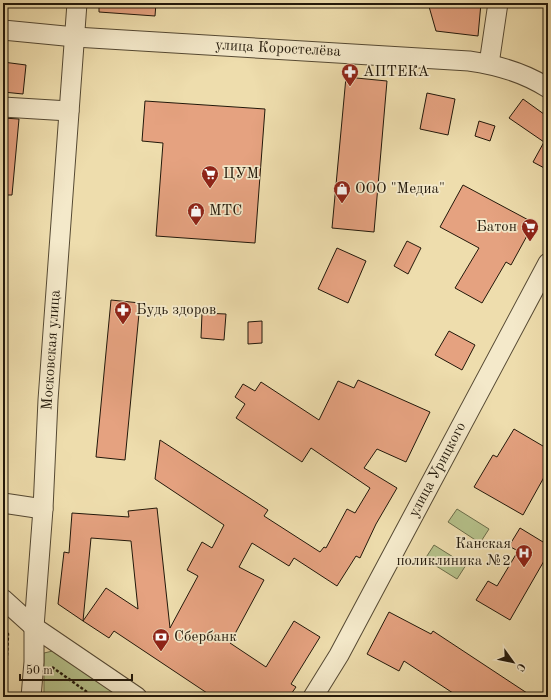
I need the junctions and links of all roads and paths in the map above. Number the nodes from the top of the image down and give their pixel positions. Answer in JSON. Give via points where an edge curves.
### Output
{"nodes":[{"id":1,"x":77,"y":3,"type":"edge"},
{"id":2,"x":498,"y":3,"type":"edge"},
{"id":3,"x":3,"y":30,"type":"edge"},
{"id":4,"x":75,"y":37,"type":"junction"},
{"id":5,"x":489,"y":64,"type":"junction"},
{"id":6,"x":548,"y":88,"type":"edge"},
{"id":7,"x":3,"y":106,"type":"edge"},
{"id":8,"x":69,"y":111,"type":"junction"},
{"id":9,"x":548,"y":263,"type":"edge"},
{"id":10,"x":3,"y":502,"type":"edge"},
{"id":11,"x":43,"y":509,"type":"junction"},
{"id":12,"x":3,"y":598,"type":"edge"},
{"id":13,"x":34,"y":627,"type":"junction"},
{"id":14,"x":3,"y":630,"type":"edge"},
{"id":15,"x":3,"y":652,"type":"edge"},
{"id":16,"x":8,"y":654,"type":"junction"},
{"id":17,"x":52,"y":667,"type":"dead end"},
{"id":18,"x":5,"y":697,"type":"edge"},
{"id":19,"x":30,"y":697,"type":"edge"},
{"id":20,"x":94,"y":697,"type":"edge"},
{"id":21,"x":137,"y":697,"type":"edge"},
{"id":22,"x":313,"y":697,"type":"edge"}],
"edges":[{"from":1,"to":4,"type":"street","name":"Московская улица"},
{"from":2,"to":5,"type":"street"},
{"from":3,"to":4,"type":"street","name":"улица Коростелёва"},
{"from":4,"to":5,"type":"street","name":"улица Коростелёва"},
{"from":4,"to":8,"type":"street","name":"Московская улица"},
{"from":5,"to":6,"type":"street","name":"улица Коростелёва","via":[[521,73]]},
{"from":7,"to":8,"type":"street"},
{"from":8,"to":11,"type":"street","name":"Московская улица","via":[[48,400]]},
{"from":9,"to":22,"type":"street","name":"улица Урицкого","via":[[339,655]]},
{"from":10,"to":11,"type":"street"},
{"from":11,"to":13,"type":"street","name":"Московская улица"},
{"from":12,"to":13,"type":"street"},
{"from":13,"to":19,"type":"street","name":"Московская улица"},
{"from":13,"to":21,"type":"street"},
{"from":14,"to":16,"type":"path","via":[[8,634]]},
{"from":15,"to":16,"type":"path"},
{"from":16,"to":18,"type":"path"},
{"from":17,"to":20,"type":"path"}]}
